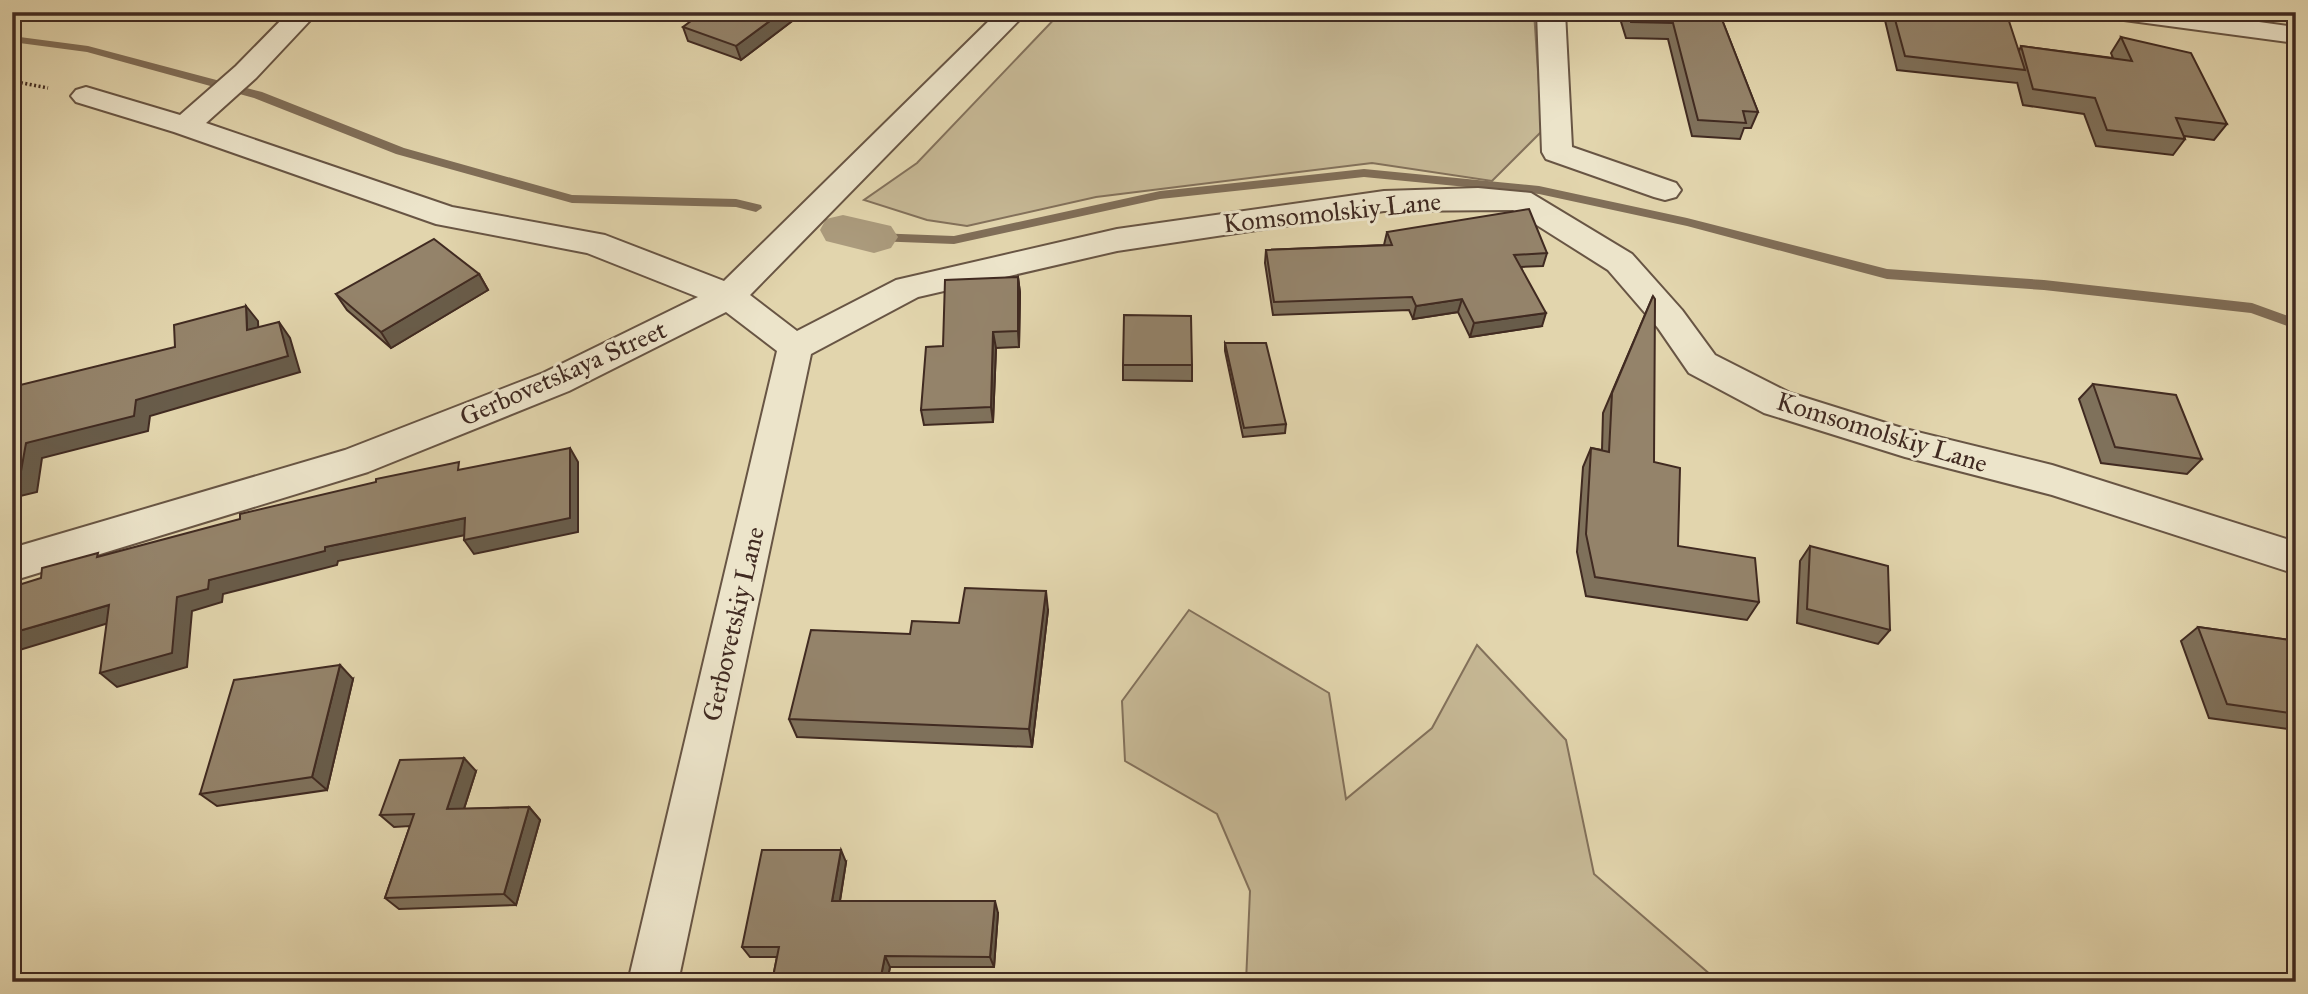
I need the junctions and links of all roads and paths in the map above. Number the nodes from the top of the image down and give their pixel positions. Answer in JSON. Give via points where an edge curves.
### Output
{"nodes":[{"id":1,"x":305,"y":12,"type":"edge"},
{"id":2,"x":1014,"y":12,"type":"edge"},
{"id":3,"x":1551,"y":12,"type":"edge"},
{"id":4,"x":2124,"y":12,"type":"edge"},
{"id":5,"x":2296,"y":35,"type":"edge"},
{"id":6,"x":86,"y":96,"type":"dead end"},
{"id":7,"x":185,"y":126,"type":"junction"},
{"id":8,"x":1665,"y":190,"type":"dead end"},
{"id":9,"x":729,"y":296,"type":"junction"},
{"id":10,"x":795,"y":347,"type":"junction"},
{"id":11,"x":2296,"y":558,"type":"edge"},
{"id":12,"x":12,"y":565,"type":"edge"},
{"id":13,"x":653,"y":982,"type":"edge"}],
"edges":[{"from":1,"to":7,"type":"street"},
{"from":2,"to":9,"type":"street","name":"Gerbovetskaya Street"},
{"from":3,"to":8,"type":"street","via":[[1556,152]]},
{"from":4,"to":5,"type":"street"},
{"from":6,"to":7,"type":"street"},
{"from":7,"to":9,"type":"street","via":[[447,217],[593,243]]},
{"from":9,"to":10,"type":"street"},
{"from":9,"to":12,"type":"street","name":"Gerbovetskaya Street","via":[[556,382],[355,462]]},
{"from":10,"to":11,"type":"street","name":"Komsomolskiy Lane","via":[[908,288],[1117,240],[1384,201],[1520,200],[1620,262],[1702,364],[1777,403],[1905,443],[2052,481]]},
{"from":10,"to":13,"type":"street","name":"Gerbovetskiy Lane"}]}
